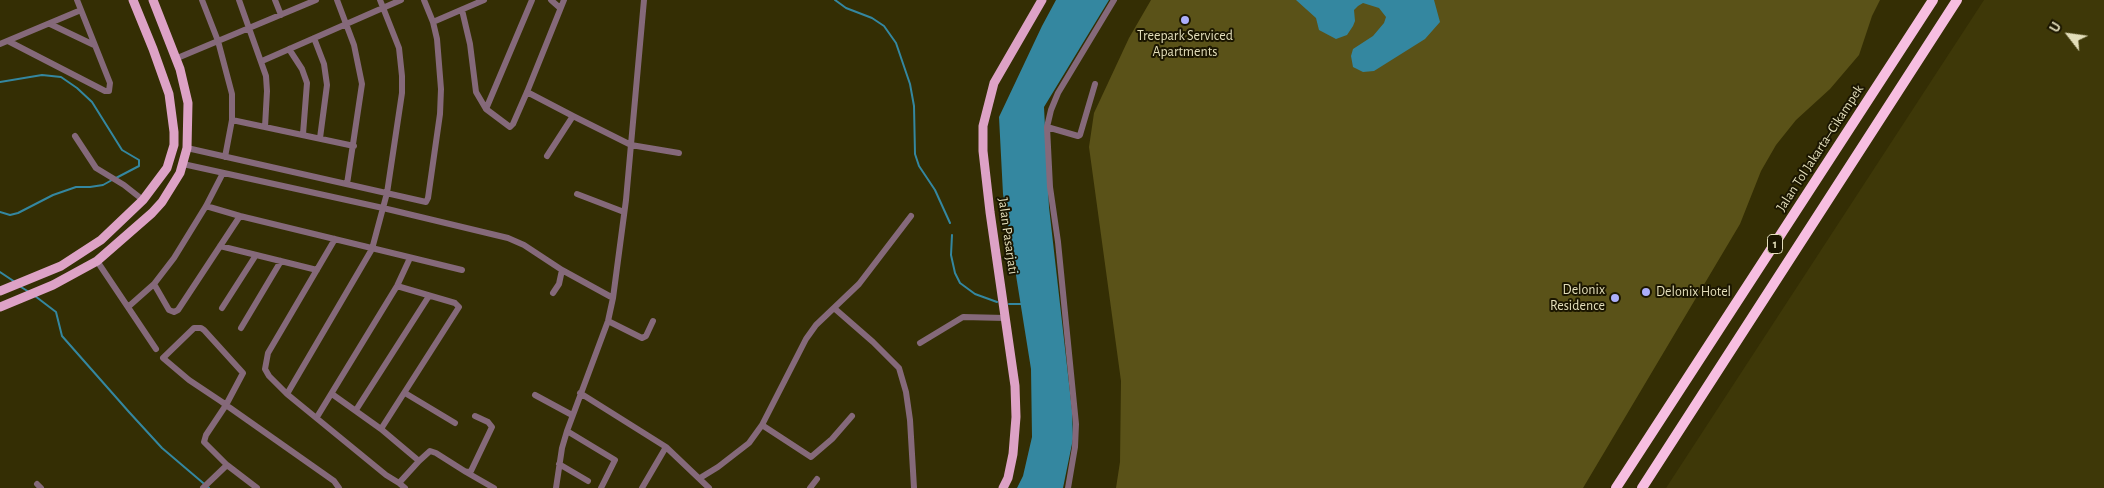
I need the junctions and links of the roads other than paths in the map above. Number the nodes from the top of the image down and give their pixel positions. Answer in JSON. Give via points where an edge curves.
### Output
{"nodes":[{"id":1,"x":77,"y":0,"type":"edge"},
{"id":2,"x":153,"y":0,"type":"edge"},
{"id":3,"x":202,"y":0,"type":"edge"},
{"id":4,"x":239,"y":0,"type":"edge"},
{"id":5,"x":275,"y":0,"type":"edge"},
{"id":6,"x":316,"y":0,"type":"edge"},
{"id":7,"x":336,"y":0,"type":"edge"},
{"id":8,"x":380,"y":0,"type":"edge"},
{"id":9,"x":401,"y":0,"type":"edge"},
{"id":10,"x":424,"y":0,"type":"edge"},
{"id":11,"x":484,"y":0,"type":"edge"},
{"id":12,"x":532,"y":0,"type":"edge"},
{"id":13,"x":551,"y":0,"type":"edge"},
{"id":14,"x":564,"y":0,"type":"edge"},
{"id":15,"x":644,"y":0,"type":"edge"},
{"id":16,"x":1042,"y":0,"type":"edge"},
{"id":17,"x":1114,"y":0,"type":"edge"},
{"id":18,"x":1933,"y":0,"type":"edge"},
{"id":19,"x":1957,"y":0,"type":"edge"},
{"id":20,"x":303,"y":2,"type":"edge"},
{"id":21,"x":135,"y":4,"type":"edge"},
{"id":22,"x":383,"y":8,"type":"junction"},
{"id":23,"x":560,"y":8,"type":"junction"},
{"id":24,"x":81,"y":10,"type":"junction"},
{"id":25,"x":462,"y":10,"type":"junction"},
{"id":26,"x":281,"y":15,"type":"junction"},
{"id":27,"x":433,"y":22,"type":"junction"},
{"id":28,"x":50,"y":24,"type":"junction"},
{"id":29,"x":347,"y":24,"type":"junction"},
{"id":30,"x":250,"y":28,"type":"junction"},
{"id":31,"x":314,"y":38,"type":"junction"},
{"id":32,"x":8,"y":41,"type":"junction"},
{"id":33,"x":218,"y":41,"type":"junction"},
{"id":34,"x":0,"y":44,"type":"edge"},
{"id":35,"x":94,"y":45,"type":"junction"},
{"id":36,"x":289,"y":48,"type":"junction"},
{"id":37,"x":175,"y":59,"type":"junction"},
{"id":38,"x":262,"y":61,"type":"junction"},
{"id":39,"x":1095,"y":84,"type":"dead end"},
{"id":40,"x":527,"y":92,"type":"junction"},
{"id":41,"x":486,"y":109,"type":"junction"},
{"id":42,"x":573,"y":116,"type":"junction"},
{"id":43,"x":232,"y":120,"type":"junction"},
{"id":44,"x":265,"y":127,"type":"junction"},
{"id":45,"x":1047,"y":127,"type":"junction"},
{"id":46,"x":303,"y":134,"type":"junction"},
{"id":47,"x":75,"y":136,"type":"dead end"},
{"id":48,"x":320,"y":138,"type":"junction"},
{"id":49,"x":630,"y":145,"type":"junction"},
{"id":50,"x":354,"y":146,"type":"junction"},
{"id":51,"x":187,"y":148,"type":"junction"},
{"id":52,"x":679,"y":153,"type":"dead end"},
{"id":53,"x":547,"y":156,"type":"dead end"},
{"id":54,"x":225,"y":157,"type":"junction"},
{"id":55,"x":183,"y":164,"type":"junction"},
{"id":56,"x":223,"y":173,"type":"junction"},
{"id":57,"x":347,"y":184,"type":"junction"},
{"id":58,"x":388,"y":193,"type":"junction"},
{"id":59,"x":577,"y":194,"type":"dead end"},
{"id":60,"x":143,"y":200,"type":"junction"},
{"id":61,"x":206,"y":206,"type":"junction"},
{"id":62,"x":383,"y":208,"type":"junction"},
{"id":63,"x":624,"y":212,"type":"junction"},
{"id":64,"x":240,"y":216,"type":"junction"},
{"id":65,"x":911,"y":216,"type":"dead end"},
{"id":66,"x":335,"y":239,"type":"junction"},
{"id":67,"x":220,"y":246,"type":"junction"},
{"id":68,"x":372,"y":249,"type":"junction"},
{"id":69,"x":256,"y":255,"type":"junction"},
{"id":70,"x":410,"y":258,"type":"junction"},
{"id":71,"x":97,"y":261,"type":"junction"},
{"id":72,"x":281,"y":261,"type":"junction"},
{"id":73,"x":317,"y":270,"type":"junction"},
{"id":74,"x":462,"y":270,"type":"dead end"},
{"id":75,"x":562,"y":270,"type":"junction"},
{"id":76,"x":154,"y":284,"type":"junction"},
{"id":77,"x":397,"y":286,"type":"junction"},
{"id":78,"x":0,"y":291,"type":"edge"},
{"id":79,"x":553,"y":293,"type":"dead end"},
{"id":80,"x":429,"y":296,"type":"junction"},
{"id":81,"x":614,"y":298,"type":"junction"},
{"id":82,"x":0,"y":307,"type":"edge"},
{"id":83,"x":128,"y":307,"type":"junction"},
{"id":84,"x":222,"y":308,"type":"dead end"},
{"id":85,"x":834,"y":308,"type":"junction"},
{"id":86,"x":1005,"y":318,"type":"junction"},
{"id":87,"x":608,"y":321,"type":"junction"},
{"id":88,"x":653,"y":321,"type":"dead end"},
{"id":89,"x":241,"y":328,"type":"dead end"},
{"id":90,"x":920,"y":343,"type":"dead end"},
{"id":91,"x":156,"y":349,"type":"dead end"},
{"id":92,"x":405,"y":392,"type":"junction"},
{"id":93,"x":580,"y":393,"type":"junction"},
{"id":94,"x":287,"y":394,"type":"junction"},
{"id":95,"x":332,"y":394,"type":"junction"},
{"id":96,"x":535,"y":395,"type":"dead end"},
{"id":97,"x":226,"y":405,"type":"junction"},
{"id":98,"x":356,"y":410,"type":"junction"},
{"id":99,"x":572,"y":415,"type":"junction"},
{"id":100,"x":475,"y":416,"type":"dead end"},
{"id":101,"x":852,"y":416,"type":"dead end"},
{"id":102,"x":317,"y":417,"type":"junction"},
{"id":103,"x":455,"y":422,"type":"dead end"},
{"id":104,"x":762,"y":425,"type":"junction"},
{"id":105,"x":381,"y":429,"type":"junction"},
{"id":106,"x":567,"y":431,"type":"junction"},
{"id":107,"x":666,"y":447,"type":"junction"},
{"id":108,"x":419,"y":460,"type":"junction"},
{"id":109,"x":559,"y":464,"type":"junction"},
{"id":110,"x":227,"y":465,"type":"junction"},
{"id":111,"x":466,"y":472,"type":"junction"},
{"id":112,"x":700,"y":478,"type":"junction"},
{"id":113,"x":817,"y":479,"type":"dead end"},
{"id":114,"x":588,"y":481,"type":"dead end"},
{"id":115,"x":399,"y":483,"type":"junction"},
{"id":116,"x":205,"y":486,"type":"edge"},
{"id":117,"x":257,"y":488,"type":"edge"},
{"id":118,"x":338,"y":488,"type":"edge"},
{"id":119,"x":405,"y":488,"type":"edge"},
{"id":120,"x":494,"y":488,"type":"edge"},
{"id":121,"x":556,"y":488,"type":"edge"},
{"id":122,"x":601,"y":488,"type":"edge"},
{"id":123,"x":642,"y":488,"type":"edge"},
{"id":124,"x":709,"y":488,"type":"edge"},
{"id":125,"x":810,"y":488,"type":"edge"},
{"id":126,"x":914,"y":488,"type":"edge"},
{"id":127,"x":1003,"y":488,"type":"edge"},
{"id":128,"x":1068,"y":488,"type":"edge"},
{"id":129,"x":1616,"y":488,"type":"edge"},
{"id":130,"x":1642,"y":488,"type":"edge"}],
"edges":[{"from":1,"to":24,"type":"street"},
{"from":2,"to":21,"type":"main road"},
{"from":2,"to":37,"type":"main road"},
{"from":3,"to":33,"type":"street"},
{"from":4,"to":30,"type":"street"},
{"from":5,"to":26,"type":"street"},
{"from":6,"to":20,"type":"street"},
{"from":7,"to":29,"type":"street"},
{"from":8,"to":22,"type":"street"},
{"from":9,"to":22,"type":"street"},
{"from":10,"to":27,"type":"street"},
{"from":11,"to":25,"type":"street"},
{"from":12,"to":41,"type":"street"},
{"from":13,"to":23,"type":"street"},
{"from":14,"to":23,"type":"street"},
{"from":15,"to":49,"type":"street"},
{"from":16,"to":86,"type":"main road","name":"Jalan Pasarjati","via":[[994,83],[982,126]]},
{"from":17,"to":45,"type":"street","via":[[1058,94]]},
{"from":18,"to":129,"type":"highway","name":"Jalan Tol Jakarta–Cikampek","number":"1"},
{"from":19,"to":130,"type":"highway","number":"1"},
{"from":20,"to":26,"type":"street"},
{"from":21,"to":60,"type":"main road","via":[[169,94],[174,132],[167,168]]},
{"from":22,"to":29,"type":"street"},
{"from":22,"to":58,"type":"street","via":[[399,48],[402,76]]},
{"from":23,"to":40,"type":"street"},
{"from":24,"to":28,"type":"street"},
{"from":24,"to":35,"type":"street"},
{"from":25,"to":27,"type":"street"},
{"from":25,"to":41,"type":"street","via":[[476,92]]},
{"from":26,"to":30,"type":"street"},
{"from":27,"to":58,"type":"street","via":[[441,89],[428,198],[423,203]]},
{"from":28,"to":32,"type":"street"},
{"from":28,"to":35,"type":"street"},
{"from":29,"to":31,"type":"street"},
{"from":29,"to":50,"type":"street","via":[[362,84]]},
{"from":30,"to":33,"type":"street"},
{"from":30,"to":38,"type":"street"},
{"from":31,"to":36,"type":"street"},
{"from":31,"to":48,"type":"street","via":[[328,85]]},
{"from":32,"to":34,"type":"street"},
{"from":32,"to":35,"type":"street","via":[[109,91],[110,83]]},
{"from":33,"to":37,"type":"street"},
{"from":33,"to":43,"type":"street","via":[[230,85]]},
{"from":36,"to":38,"type":"street"},
{"from":36,"to":46,"type":"street","via":[[307,83]]},
{"from":37,"to":51,"type":"main road","via":[[188,103]]},
{"from":38,"to":44,"type":"street","via":[[267,83]]},
{"from":39,"to":45,"type":"street","via":[[1080,135]]},
{"from":40,"to":41,"type":"street","via":[[511,126]]},
{"from":40,"to":42,"type":"street"},
{"from":42,"to":49,"type":"street"},
{"from":42,"to":53,"type":"street"},
{"from":43,"to":44,"type":"street"},
{"from":43,"to":54,"type":"street"},
{"from":44,"to":46,"type":"street"},
{"from":45,"to":128,"type":"street","via":[[1050,187],[1076,424]]},
{"from":46,"to":48,"type":"street"},
{"from":47,"to":60,"type":"street","via":[[101,172]]},
{"from":48,"to":50,"type":"street"},
{"from":49,"to":52,"type":"street"},
{"from":49,"to":63,"type":"street"},
{"from":50,"to":57,"type":"street"},
{"from":51,"to":54,"type":"street"},
{"from":51,"to":55,"type":"main road"},
{"from":54,"to":57,"type":"street"},
{"from":55,"to":56,"type":"street"},
{"from":55,"to":71,"type":"main road","via":[[152,214]]},
{"from":56,"to":61,"type":"street"},
{"from":56,"to":62,"type":"street"},
{"from":57,"to":58,"type":"street"},
{"from":58,"to":62,"type":"street"},
{"from":59,"to":63,"type":"street"},
{"from":60,"to":78,"type":"main road","via":[[79,256]]},
{"from":61,"to":64,"type":"street"},
{"from":61,"to":76,"type":"street"},
{"from":62,"to":68,"type":"street"},
{"from":62,"to":75,"type":"street","via":[[516,241]]},
{"from":63,"to":81,"type":"street"},
{"from":64,"to":66,"type":"street"},
{"from":64,"to":67,"type":"street"},
{"from":65,"to":85,"type":"street","via":[[859,284]]},
{"from":66,"to":68,"type":"street"},
{"from":66,"to":73,"type":"street"},
{"from":67,"to":69,"type":"street"},
{"from":67,"to":76,"type":"street","via":[[178,310],[169,310]]},
{"from":68,"to":70,"type":"street"},
{"from":68,"to":94,"type":"street"},
{"from":69,"to":72,"type":"street"},
{"from":69,"to":84,"type":"street"},
{"from":70,"to":74,"type":"street"},
{"from":70,"to":77,"type":"street"},
{"from":71,"to":82,"type":"main road"},
{"from":71,"to":83,"type":"street"},
{"from":72,"to":73,"type":"street"},
{"from":72,"to":89,"type":"street"},
{"from":73,"to":94,"type":"street","via":[[265,361],[268,376]]},
{"from":75,"to":79,"type":"street"},
{"from":75,"to":81,"type":"street"},
{"from":76,"to":83,"type":"street"},
{"from":77,"to":80,"type":"street"},
{"from":77,"to":95,"type":"street"},
{"from":80,"to":92,"type":"street","via":[[459,307]]},
{"from":80,"to":98,"type":"street"},
{"from":81,"to":87,"type":"street"},
{"from":83,"to":91,"type":"street"},
{"from":85,"to":104,"type":"street","via":[[806,340]]},
{"from":85,"to":126,"type":"street","via":[[899,368],[910,420]]},
{"from":86,"to":90,"type":"street","via":[[963,317]]},
{"from":86,"to":127,"type":"main road","name":"Jalan Pasarjati","via":[[1014,372],[1016,417],[1013,454]]},
{"from":87,"to":88,"type":"street","via":[[642,338]]},
{"from":87,"to":93,"type":"street"},
{"from":92,"to":103,"type":"street"},
{"from":92,"to":105,"type":"street"},
{"from":93,"to":99,"type":"street"},
{"from":93,"to":107,"type":"street"},
{"from":94,"to":102,"type":"street"},
{"from":95,"to":98,"type":"street"},
{"from":95,"to":102,"type":"street"},
{"from":96,"to":99,"type":"street"},
{"from":97,"to":97,"type":"street","via":[[163,358],[194,328],[204,330],[243,372]]},
{"from":97,"to":110,"type":"street","via":[[204,440]]},
{"from":97,"to":118,"type":"street","via":[[334,481]]},
{"from":98,"to":105,"type":"street"},
{"from":99,"to":106,"type":"street"},
{"from":100,"to":111,"type":"street","via":[[492,427],[471,471]]},
{"from":101,"to":104,"type":"street","via":[[811,457]]},
{"from":102,"to":115,"type":"street"},
{"from":104,"to":112,"type":"street","via":[[747,445]]},
{"from":105,"to":108,"type":"street"},
{"from":106,"to":109,"type":"street"},
{"from":106,"to":122,"type":"street","via":[[615,460]]},
{"from":107,"to":112,"type":"street"},
{"from":107,"to":123,"type":"street"},
{"from":108,"to":111,"type":"street","via":[[434,452]]},
{"from":108,"to":115,"type":"street"},
{"from":109,"to":114,"type":"street"},
{"from":109,"to":121,"type":"street"},
{"from":110,"to":116,"type":"street"},
{"from":110,"to":117,"type":"street"},
{"from":111,"to":120,"type":"street"},
{"from":112,"to":124,"type":"street"},
{"from":113,"to":125,"type":"street"},
{"from":115,"to":119,"type":"street"}]}
